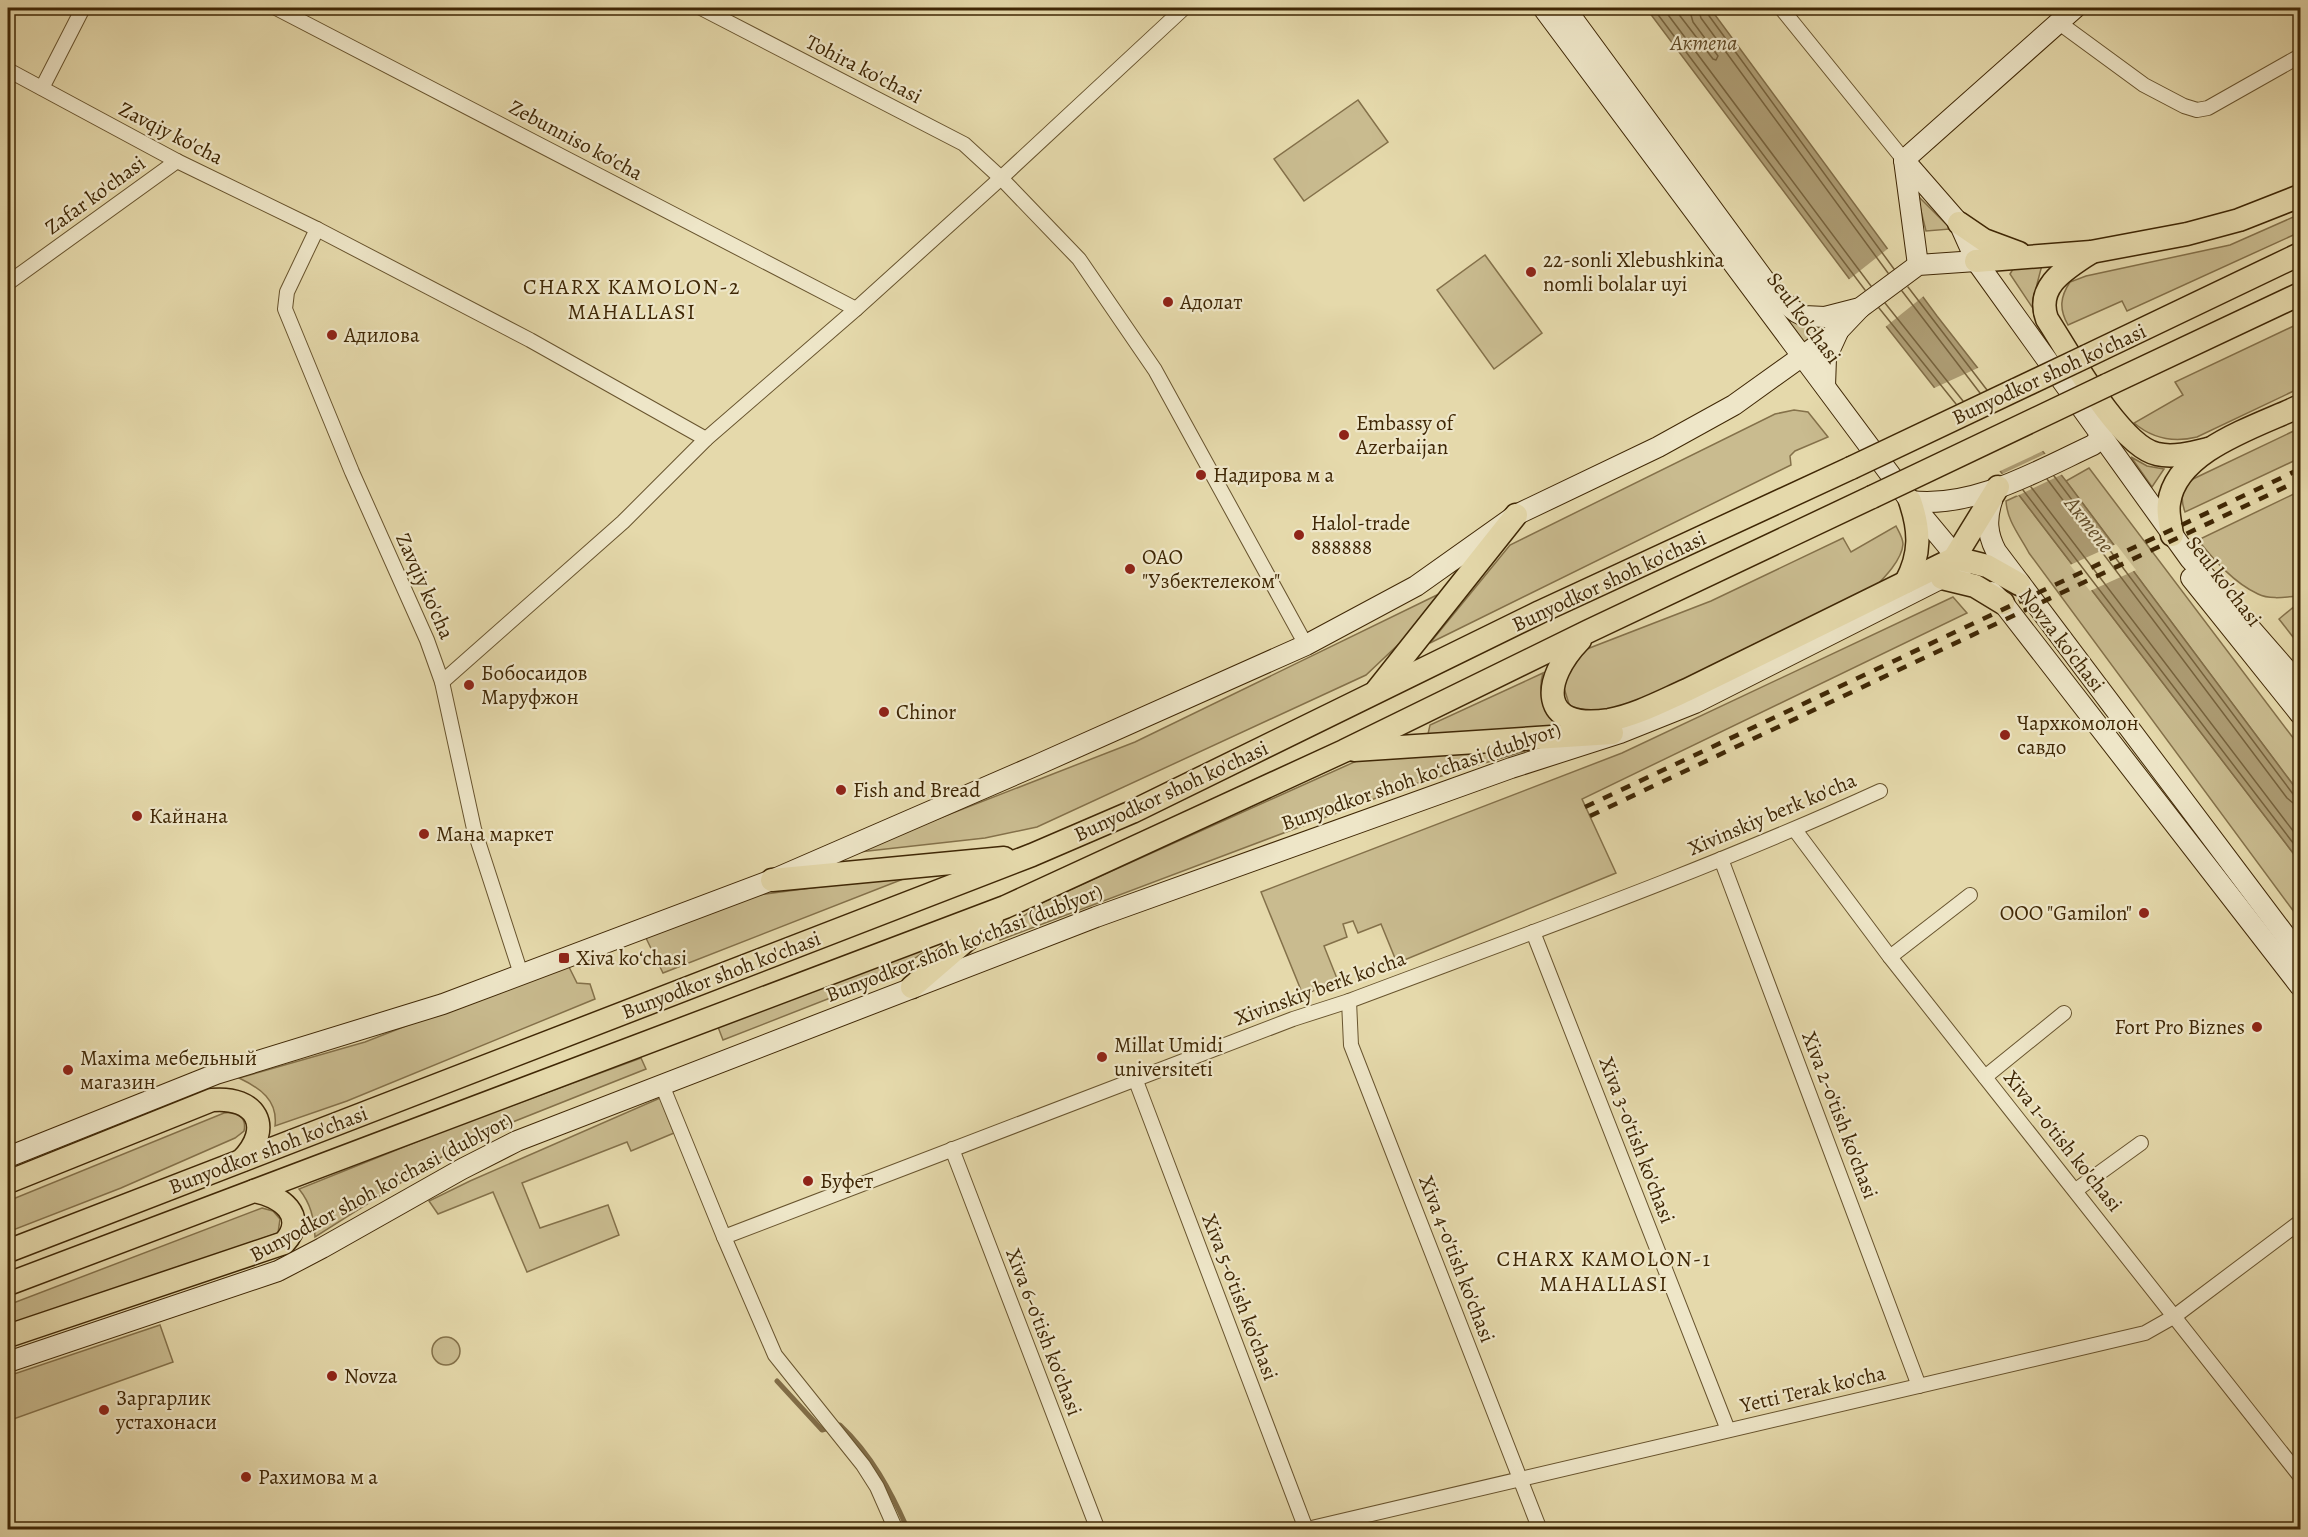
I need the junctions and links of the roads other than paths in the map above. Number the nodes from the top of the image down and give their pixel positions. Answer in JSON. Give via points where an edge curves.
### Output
{"nodes":[{"id":1,"x":83,"y":8,"type":"edge"},
{"id":2,"x":276,"y":8,"type":"edge"},
{"id":3,"x":700,"y":8,"type":"edge"},
{"id":4,"x":1543,"y":8,"type":"edge"},
{"id":5,"x":1565,"y":8,"type":"edge"},
{"id":6,"x":1781,"y":8,"type":"edge"},
{"id":7,"x":2075,"y":8,"type":"edge"},
{"id":8,"x":1176,"y":10,"type":"edge"},
{"id":9,"x":2058,"y":22,"type":"junction"},
{"id":10,"x":2301,"y":56,"type":"edge"},
{"id":11,"x":8,"y":70,"type":"edge"},
{"id":12,"x":42,"y":88,"type":"junction"},
{"id":13,"x":1904,"y":160,"type":"junction"},
{"id":14,"x":177,"y":161,"type":"junction"},
{"id":15,"x":1001,"y":178,"type":"junction"},
{"id":16,"x":2301,"y":196,"type":"edge"},
{"id":17,"x":1959,"y":223,"type":"junction"},
{"id":18,"x":317,"y":229,"type":"junction"},
{"id":19,"x":2091,"y":252,"type":"junction"},
{"id":20,"x":2301,"y":254,"type":"edge"},
{"id":21,"x":2038,"y":256,"type":"junction"},
{"id":22,"x":1976,"y":261,"type":"junction"},
{"id":23,"x":1918,"y":265,"type":"junction"},
{"id":24,"x":8,"y":283,"type":"edge"},
{"id":25,"x":2301,"y":294,"type":"edge"},
{"id":26,"x":1860,"y":308,"type":"junction"},
{"id":27,"x":856,"y":309,"type":"junction"},
{"id":28,"x":1840,"y":329,"type":"junction"},
{"id":29,"x":1787,"y":335,"type":"junction"},
{"id":30,"x":1803,"y":356,"type":"junction"},
{"id":31,"x":1777,"y":376,"type":"junction"},
{"id":32,"x":1825,"y":386,"type":"junction"},
{"id":33,"x":2301,"y":406,"type":"edge"},
{"id":34,"x":706,"y":439,"type":"junction"},
{"id":35,"x":2097,"y":439,"type":"junction"},
{"id":36,"x":2208,"y":449,"type":"junction"},
{"id":37,"x":1998,"y":487,"type":"junction"},
{"id":38,"x":1910,"y":501,"type":"junction"},
{"id":39,"x":1516,"y":516,"type":"junction"},
{"id":40,"x":2172,"y":535,"type":"junction"},
{"id":41,"x":1955,"y":558,"type":"junction"},
{"id":42,"x":1942,"y":578,"type":"junction"},
{"id":43,"x":1906,"y":582,"type":"junction"},
{"id":44,"x":2019,"y":584,"type":"junction"},
{"id":45,"x":2003,"y":603,"type":"junction"},
{"id":46,"x":1589,"y":631,"type":"junction"},
{"id":47,"x":1306,"y":645,"type":"junction"},
{"id":48,"x":442,"y":682,"type":"junction"},
{"id":49,"x":2301,"y":685,"type":"edge"},
{"id":50,"x":1373,"y":695,"type":"junction"},
{"id":51,"x":2301,"y":714,"type":"edge"},
{"id":52,"x":1620,"y":733,"type":"junction"},
{"id":53,"x":1344,"y":751,"type":"junction"},
{"id":54,"x":1880,"y":791,"type":"dead end"},
{"id":55,"x":1795,"y":830,"type":"junction"},
{"id":56,"x":1032,"y":855,"type":"junction"},
{"id":57,"x":1721,"y":860,"type":"junction"},
{"id":58,"x":772,"y":880,"type":"junction"},
{"id":59,"x":1970,"y":895,"type":"dead end"},
{"id":60,"x":1005,"y":907,"type":"junction"},
{"id":61,"x":1533,"y":932,"type":"junction"},
{"id":62,"x":2301,"y":955,"type":"edge"},
{"id":63,"x":1890,"y":957,"type":"junction"},
{"id":64,"x":521,"y":974,"type":"junction"},
{"id":65,"x":2301,"y":986,"type":"edge"},
{"id":66,"x":912,"y":987,"type":"junction"},
{"id":67,"x":1348,"y":1001,"type":"junction"},
{"id":68,"x":2064,"y":1013,"type":"dead end"},
{"id":69,"x":1985,"y":1077,"type":"junction"},
{"id":70,"x":1136,"y":1081,"type":"junction"},
{"id":71,"x":662,"y":1085,"type":"junction"},
{"id":72,"x":2141,"y":1143,"type":"dead end"},
{"id":73,"x":951,"y":1149,"type":"junction"},
{"id":74,"x":8,"y":1157,"type":"edge"},
{"id":75,"x":242,"y":1160,"type":"junction"},
{"id":76,"x":8,"y":1182,"type":"edge"},
{"id":77,"x":2076,"y":1190,"type":"junction"},
{"id":78,"x":254,"y":1191,"type":"junction"},
{"id":79,"x":2301,"y":1222,"type":"edge"},
{"id":80,"x":724,"y":1238,"type":"junction"},
{"id":81,"x":8,"y":1251,"type":"edge"},
{"id":82,"x":8,"y":1284,"type":"edge"},
{"id":83,"x":2175,"y":1316,"type":"junction"},
{"id":84,"x":8,"y":1336,"type":"edge"},
{"id":85,"x":8,"y":1362,"type":"edge"},
{"id":86,"x":1919,"y":1386,"type":"junction"},
{"id":87,"x":1728,"y":1430,"type":"junction"},
{"id":88,"x":2301,"y":1476,"type":"edge"},
{"id":89,"x":1521,"y":1480,"type":"junction"},
{"id":90,"x":1304,"y":1529,"type":"edge"},
{"id":91,"x":896,"y":1530,"type":"edge"},
{"id":92,"x":1098,"y":1530,"type":"edge"},
{"id":93,"x":1539,"y":1530,"type":"edge"}],
"edges":[{"from":1,"to":12,"type":"street"},
{"from":2,"to":27,"type":"street","name":"Zebunniso ko'cha"},
{"from":3,"to":15,"type":"street","name":"Tohira ko'chasi","via":[[964,144]]},
{"from":4,"to":29,"type":"street","name":"Seul ko'chasi"},
{"from":5,"to":26,"type":"street","name":"Seul ko'chasi","via":[[1782,301],[1796,312],[1814,317]]},
{"from":6,"to":13,"type":"street"},
{"from":7,"to":9,"type":"street"},
{"from":8,"to":15,"type":"street"},
{"from":9,"to":10,"type":"street","via":[[2144,85],[2197,110],[2208,108]]},
{"from":9,"to":13,"type":"street"},
{"from":11,"to":12,"type":"street","name":"Zavqiy ko'cha"},
{"from":12,"to":14,"type":"street","name":"Zavqiy ko'cha"},
{"from":13,"to":17,"type":"street","name":"Seul ko'chasi"},
{"from":13,"to":23,"type":"street"},
{"from":14,"to":18,"type":"street","name":"Zavqiy ko'cha"},
{"from":14,"to":24,"type":"street","name":"Zafar ko'chasi"},
{"from":15,"to":27,"type":"street"},
{"from":15,"to":47,"type":"street","name":"Tohira ko'chasi","via":[[1079,259],[1155,370]]},
{"from":16,"to":19,"type":"main road","via":[[2220,226]]},
{"from":17,"to":21,"type":"main road","via":[[1993,244]]},
{"from":17,"to":22,"type":"street","name":"Seul ko'chasi"},
{"from":18,"to":34,"type":"street","name":"Zavqiy ko'cha","via":[[530,340]]},
{"from":18,"to":48,"type":"street","name":"Zavqiy ko'cha","via":[[287,292],[285,309]]},
{"from":19,"to":21,"type":"main road"},
{"from":19,"to":36,"type":"main road","via":[[2050,285],[2044,304],[2047,320],[2116,423],[2134,442],[2163,455]]},
{"from":20,"to":50,"type":"main road","name":"Bunyodkor shoh ko'chasi","bridge":true,"via":[[1540,612]]},
{"from":21,"to":22,"type":"main road"},
{"from":22,"to":23,"type":"street"},
{"from":22,"to":35,"type":"street","name":"Seul ko'chasi"},
{"from":23,"to":26,"type":"street","name":"Seul ko'chasi"},
{"from":25,"to":46,"type":"main road","name":"Bunyodkor shoh ko'chasi","bridge":true},
{"from":26,"to":28,"type":"street"},
{"from":27,"to":34,"type":"street"},
{"from":28,"to":30,"type":"street"},
{"from":28,"to":32,"type":"street","via":[[1826,358]]},
{"from":29,"to":30,"type":"street","name":"Seul ko'chasi"},
{"from":29,"to":31,"type":"street","via":[[1789,356]]},
{"from":30,"to":31,"type":"street"},
{"from":30,"to":32,"type":"street","name":"Seul ko'chasi"},
{"from":31,"to":39,"type":"street","via":[[1688,431]]},
{"from":32,"to":38,"type":"street","name":"Seul ko'chasi"},
{"from":33,"to":36,"type":"main road"},
{"from":34,"to":48,"type":"street","via":[[622,522]]},
{"from":35,"to":37,"type":"street","via":[[2070,456]]},
{"from":35,"to":40,"type":"street","name":"Seul ko'chasi"},
{"from":35,"to":51,"type":"street","name":"Seul ko'chasi","via":[[2173,556]]},
{"from":36,"to":40,"type":"main road","via":[[2187,467],[2174,488],[2168,510]]},
{"from":37,"to":38,"type":"street","via":[[1953,501]]},
{"from":37,"to":41,"type":"main road"},
{"from":37,"to":44,"type":"street","name":"Novza ko'chasi","via":[[1989,511],[1988,531],[1996,551]]},
{"from":38,"to":41,"type":"street","name":"Novza ko'chasi"},
{"from":38,"to":43,"type":"main road","via":[[1918,548],[1916,563]]},
{"from":39,"to":47,"type":"street","via":[[1416,586]]},
{"from":39,"to":50,"type":"main road"},
{"from":40,"to":49,"type":"street","name":"Seul ko'chasi"},
{"from":41,"to":42,"type":"main road"},
{"from":41,"to":43,"type":"main road"},
{"from":41,"to":44,"type":"main road","via":[[1987,566]]},
{"from":41,"to":45,"type":"street","name":"Novza ko'chasi"},
{"from":42,"to":45,"type":"main road","via":[[1975,586]]},
{"from":42,"to":52,"type":"street","name":"Bunyodkor shoh koʻchasi (dublyor)","via":[[1695,703]]},
{"from":43,"to":46,"type":"main road","via":[[1677,694],[1607,720],[1588,722],[1558,711],[1552,701],[1552,689],[1559,667]]},
{"from":44,"to":62,"type":"street","name":"Novza ko'chasi"},
{"from":45,"to":65,"type":"street","name":"Novza ko'chasi"},
{"from":46,"to":53,"type":"main road","name":"Bunyodkor shoh ko'chasi"},
{"from":47,"to":58,"type":"street"},
{"from":48,"to":64,"type":"street","name":"Zavqiy ko'cha","via":[[474,829]]},
{"from":50,"to":56,"type":"main road","name":"Bunyodkor shoh ko'chasi","via":[[1132,812]]},
{"from":52,"to":53,"type":"main road"},
{"from":52,"to":66,"type":"street","name":"Bunyodkor shoh koʻchasi (dublyor)","via":[[1511,768]]},
{"from":53,"to":60,"type":"main road","name":"Bunyodkor shoh ko'chasi"},
{"from":54,"to":55,"type":"street","name":"Xivinskiy berk ko'cha"},
{"from":55,"to":57,"type":"street","name":"Xivinskiy berk ko'cha"},
{"from":55,"to":63,"type":"street","name":"Xiva 1-o'tish ko'chasi"},
{"from":56,"to":58,"type":"main road"},
{"from":56,"to":75,"type":"main road","name":"Bunyodkor shoh ko'chasi"},
{"from":57,"to":61,"type":"street","name":"Xivinskiy berk ko'cha"},
{"from":57,"to":86,"type":"street","name":"Xiva 2-o'tish ko'chasi"},
{"from":58,"to":64,"type":"street"},
{"from":59,"to":63,"type":"street"},
{"from":60,"to":66,"type":"main road"},
{"from":60,"to":78,"type":"main road","name":"Bunyodkor shoh ko'chasi"},
{"from":61,"to":67,"type":"street","name":"Xivinskiy berk ko'cha"},
{"from":61,"to":87,"type":"street","name":"Xiva 3-o'tish ko'chasi"},
{"from":63,"to":69,"type":"street","name":"Xiva 1-o'tish ko'chasi"},
{"from":64,"to":74,"type":"street","via":[[443,1004],[216,1074]]},
{"from":66,"to":71,"type":"street","name":"Bunyodkor shoh koʻchasi (dublyor)"},
{"from":67,"to":70,"type":"street","name":"Xivinskiy berk ko'cha"},
{"from":67,"to":89,"type":"street","name":"Xiva 4-o'tish ko'chasi","via":[[1351,1045]]},
{"from":68,"to":69,"type":"street"},
{"from":69,"to":77,"type":"street","name":"Xiva 1-o'tish ko'chasi"},
{"from":70,"to":73,"type":"street","name":"Xivinskiy berk ko'cha"},
{"from":70,"to":90,"type":"street","name":"Xiva 5-o'tish ko'chasi"},
{"from":71,"to":80,"type":"street"},
{"from":71,"to":85,"type":"street","name":"Bunyodkor shoh koʻchasi (dublyor)","via":[[489,1154],[298,1262],[255,1281]]},
{"from":72,"to":77,"type":"street"},
{"from":73,"to":80,"type":"street","name":"Xivinskiy berk ko'cha"},
{"from":73,"to":92,"type":"street","name":"Xiva 6-o'tish ko'chasi"},
{"from":75,"to":76,"type":"main road","via":[[256,1142],[259,1122],[244,1104],[212,1100]]},
{"from":75,"to":81,"type":"main road","name":"Bunyodkor shoh ko'chasi"},
{"from":77,"to":83,"type":"street","name":"Xiva 1-o'tish ko'chasi"},
{"from":78,"to":82,"type":"main road","name":"Bunyodkor shoh ko'chasi"},
{"from":78,"to":84,"type":"main road","via":[[276,1197],[292,1214],[290,1236],[284,1243]]},
{"from":79,"to":83,"type":"street","name":"Yetti Terak ko'cha"},
{"from":80,"to":91,"type":"street","via":[[775,1355],[863,1465]]},
{"from":83,"to":86,"type":"street","name":"Yetti Terak ko'cha","via":[[2145,1333]]},
{"from":83,"to":88,"type":"street","name":"Xiva 1-o'tish ko'chasi"},
{"from":86,"to":87,"type":"street","name":"Yetti Terak ko'cha"},
{"from":87,"to":89,"type":"street","name":"Yetti Terak ko'cha"},
{"from":89,"to":90,"type":"street","name":"Yetti Terak ko'cha"},
{"from":89,"to":93,"type":"street","name":"Xiva 4-o'tish ko'chasi"}]}
